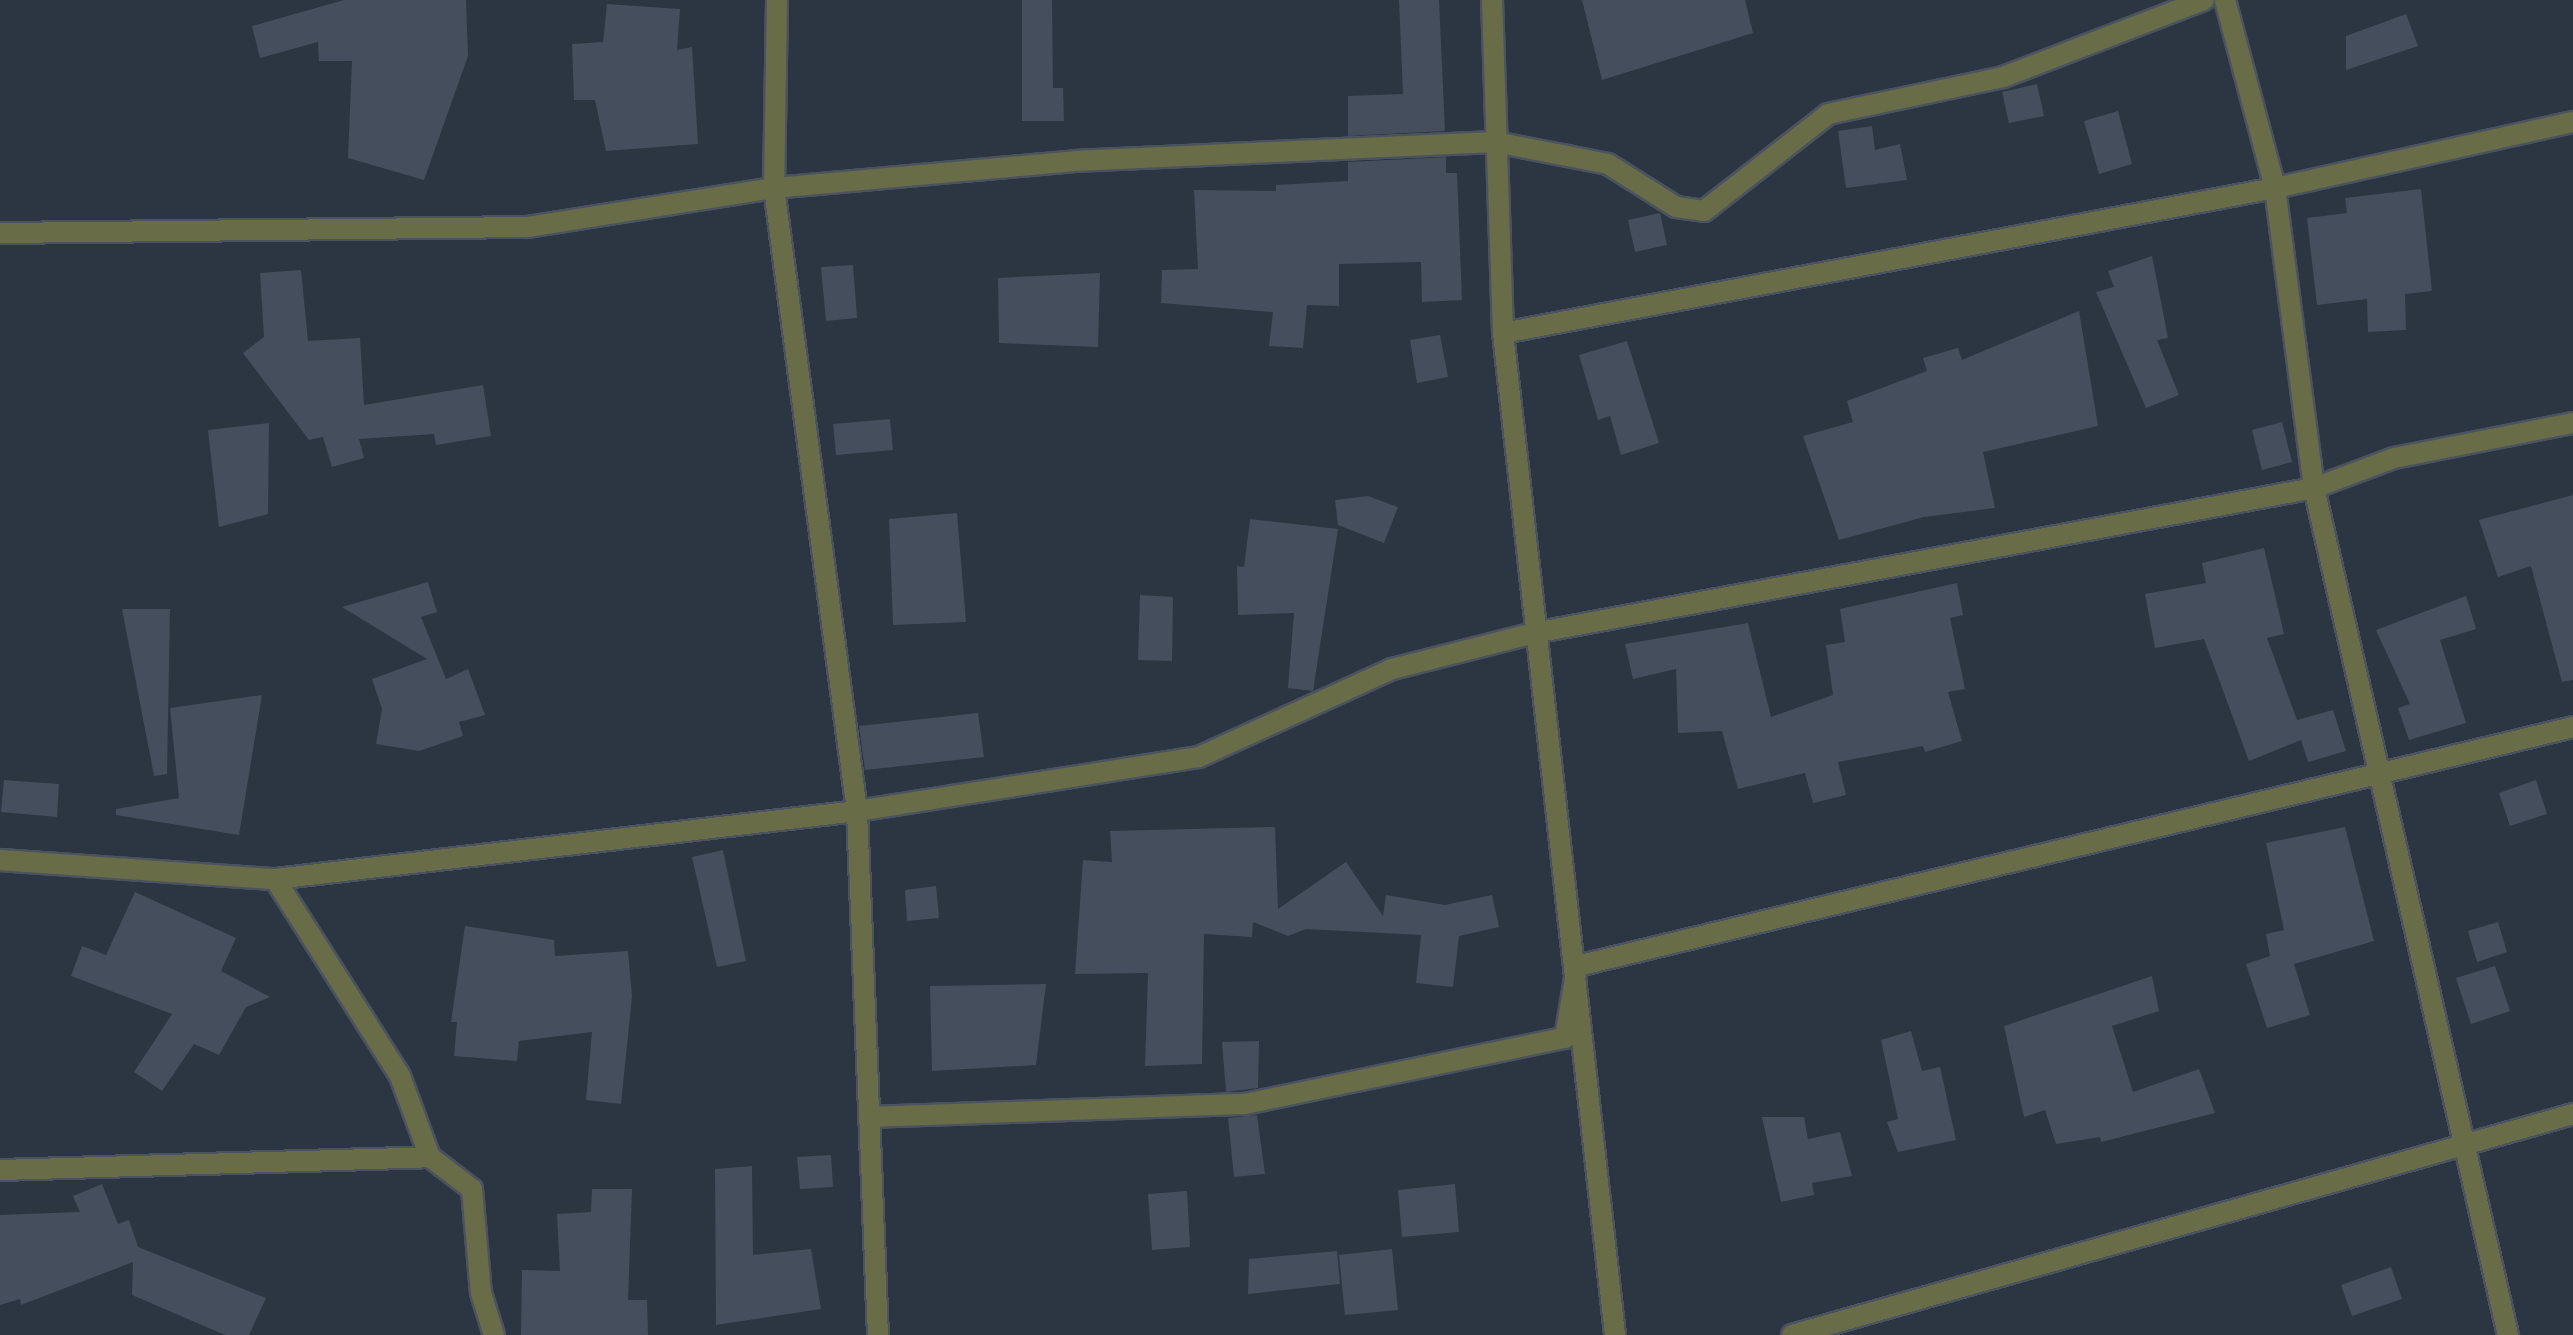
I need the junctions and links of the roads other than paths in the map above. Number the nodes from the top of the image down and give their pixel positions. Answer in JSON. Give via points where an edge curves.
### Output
{"nodes":[{"id":1,"x":777,"y":0,"type":"edge"},
{"id":2,"x":1492,"y":0,"type":"edge"},
{"id":3,"x":2204,"y":0,"type":"edge"},
{"id":4,"x":2225,"y":0,"type":"edge"},
{"id":5,"x":2573,"y":122,"type":"edge"},
{"id":6,"x":1495,"y":142,"type":"junction"},
{"id":7,"x":774,"y":188,"type":"junction"},
{"id":8,"x":2275,"y":188,"type":"junction"},
{"id":9,"x":0,"y":233,"type":"edge"},
{"id":10,"x":1503,"y":333,"type":"junction"},
{"id":11,"x":2573,"y":423,"type":"edge"},
{"id":12,"x":2314,"y":488,"type":"junction"},
{"id":13,"x":1534,"y":633,"type":"junction"},
{"id":14,"x":2573,"y":727,"type":"edge"},
{"id":15,"x":2378,"y":771,"type":"junction"},
{"id":16,"x":857,"y":811,"type":"junction"},
{"id":17,"x":0,"y":860,"type":"edge"},
{"id":18,"x":275,"y":879,"type":"junction"},
{"id":19,"x":1577,"y":966,"type":"junction"},
{"id":20,"x":2573,"y":1114,"type":"edge"},
{"id":21,"x":871,"y":1117,"type":"junction"},
{"id":22,"x":2464,"y":1149,"type":"junction"},
{"id":23,"x":430,"y":1157,"type":"junction"},
{"id":24,"x":0,"y":1170,"type":"edge"},
{"id":25,"x":494,"y":1335,"type":"edge"},
{"id":26,"x":878,"y":1335,"type":"edge"},
{"id":27,"x":1615,"y":1335,"type":"edge"},
{"id":28,"x":1792,"y":1335,"type":"edge"},
{"id":29,"x":2508,"y":1335,"type":"edge"}],
"edges":[{"from":1,"to":7,"type":"street"},
{"from":2,"to":6,"type":"street"},
{"from":3,"to":6,"type":"street","via":[[2003,77],[1828,114],[1704,211],[1676,207],[1608,164]]},
{"from":4,"to":8,"type":"street"},
{"from":5,"to":8,"type":"street"},
{"from":6,"to":7,"type":"street","via":[[1074,161]]},
{"from":6,"to":10,"type":"street"},
{"from":7,"to":9,"type":"street","via":[[527,227]]},
{"from":7,"to":16,"type":"street"},
{"from":8,"to":10,"type":"street"},
{"from":8,"to":12,"type":"street"},
{"from":10,"to":13,"type":"street"},
{"from":11,"to":12,"type":"street","via":[[2394,458]]},
{"from":12,"to":13,"type":"street"},
{"from":12,"to":15,"type":"street"},
{"from":13,"to":16,"type":"street","via":[[1392,669],[1199,757]]},
{"from":13,"to":19,"type":"street"},
{"from":14,"to":15,"type":"street"},
{"from":15,"to":19,"type":"street"},
{"from":15,"to":22,"type":"street"},
{"from":16,"to":18,"type":"street"},
{"from":16,"to":21,"type":"street"},
{"from":17,"to":18,"type":"street"},
{"from":18,"to":23,"type":"street","via":[[400,1076]]},
{"from":19,"to":21,"type":"street","via":[[1565,1038],[1245,1104]]},
{"from":19,"to":27,"type":"street"},
{"from":20,"to":22,"type":"street"},
{"from":21,"to":26,"type":"street"},
{"from":22,"to":28,"type":"street"},
{"from":22,"to":29,"type":"street"},
{"from":23,"to":24,"type":"street"},
{"from":23,"to":25,"type":"street","via":[[472,1189],[481,1293]]}]}
